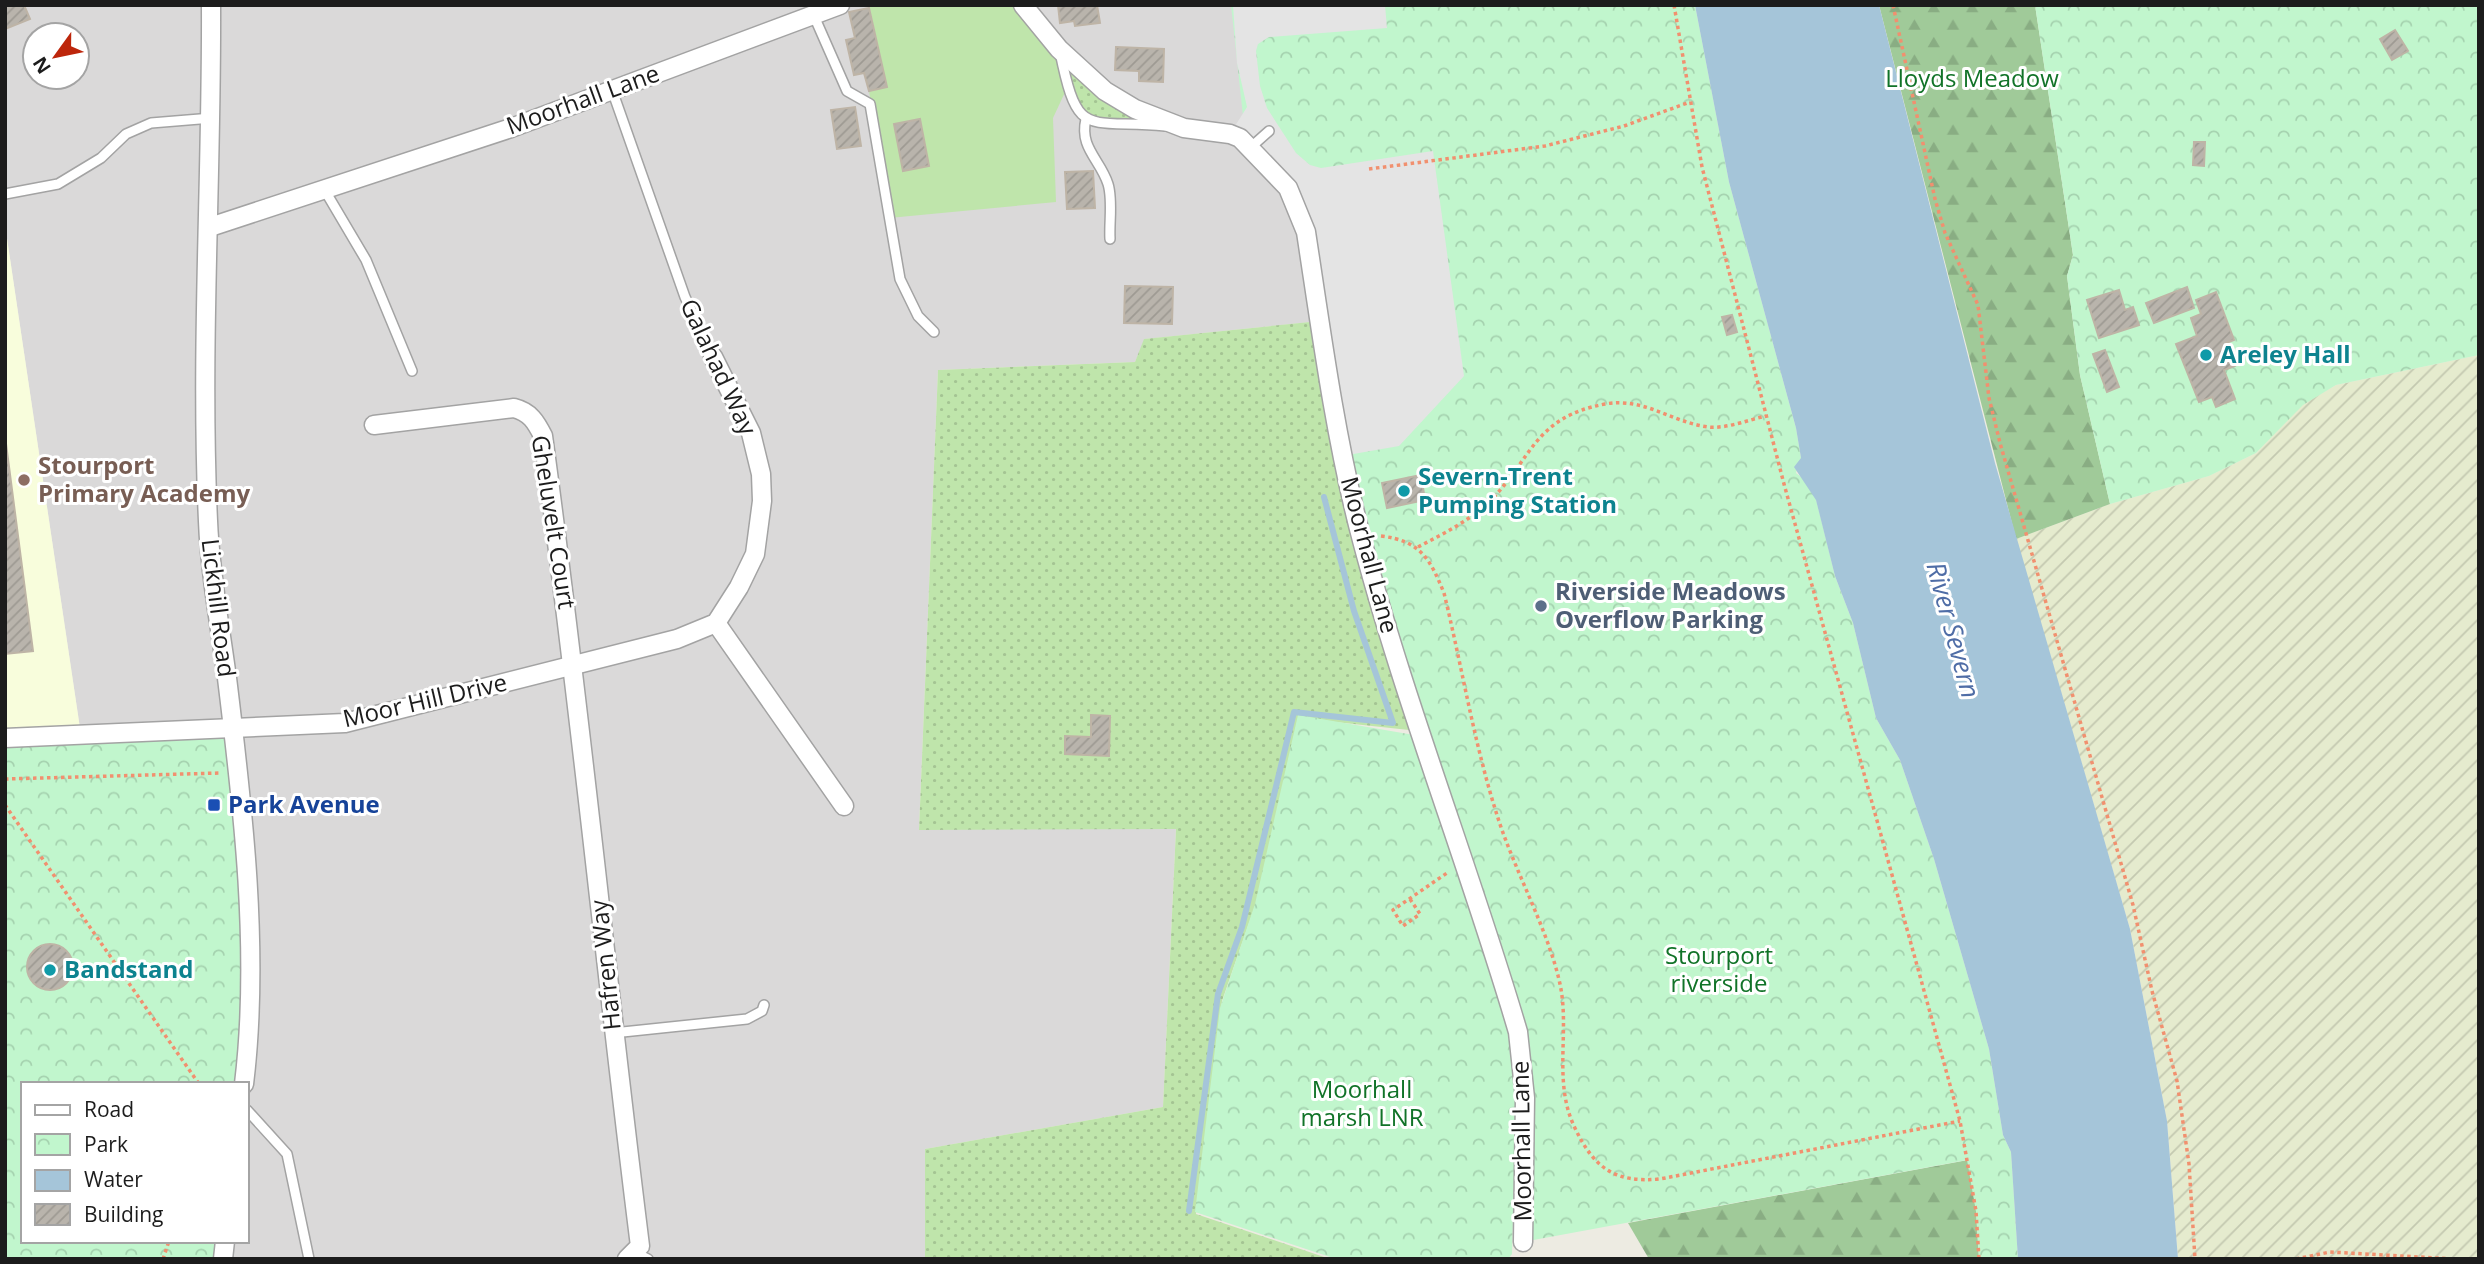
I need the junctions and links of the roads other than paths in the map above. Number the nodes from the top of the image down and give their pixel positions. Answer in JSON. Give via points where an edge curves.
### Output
{"nodes":[{"id":1,"x":211,"y":5,"type":"edge"},
{"id":2,"x":840,"y":5,"type":"edge"},
{"id":3,"x":1023,"y":5,"type":"edge"},
{"id":4,"x":814,"y":16,"type":"junction"},
{"id":5,"x":1059,"y":49,"type":"junction"},
{"id":6,"x":611,"y":89,"type":"junction"},
{"id":7,"x":212,"y":118,"type":"junction"},
{"id":8,"x":1086,"y":119,"type":"junction"},
{"id":9,"x":1184,"y":128,"type":"junction"},
{"id":10,"x":1269,"y":131,"type":"dead end"},
{"id":11,"x":1251,"y":147,"type":"junction"},
{"id":12,"x":324,"y":189,"type":"junction"},
{"id":13,"x":5,"y":194,"type":"edge"},
{"id":14,"x":210,"y":227,"type":"junction"},
{"id":15,"x":1110,"y":239,"type":"dead end"},
{"id":16,"x":934,"y":332,"type":"dead end"},
{"id":17,"x":713,"y":357,"type":"joint"},
{"id":18,"x":412,"y":371,"type":"dead end"},
{"id":19,"x":374,"y":425,"type":"dead end"},
{"id":20,"x":716,"y":623,"type":"junction"},
{"id":21,"x":574,"y":665,"type":"junction"},
{"id":22,"x":233,"y":727,"type":"junction"},
{"id":23,"x":5,"y":738,"type":"edge"},
{"id":24,"x":844,"y":806,"type":"dead end"},
{"id":25,"x":764,"y":1005,"type":"dead end"},
{"id":26,"x":613,"y":1033,"type":"junction"},
{"id":27,"x":244,"y":1082,"type":"edge"},
{"id":28,"x":248,"y":1112,"type":"edge"},
{"id":29,"x":1523,"y":1242,"type":"dead end"},
{"id":30,"x":636,"y":1256,"type":"edge"},
{"id":31,"x":309,"y":1259,"type":"edge"}],
"edges":[{"from":1,"to":7,"type":"street","name":"Lickhill Road"},
{"from":2,"to":4,"type":"street","name":"Moorhall Lane"},
{"from":3,"to":5,"type":"street","name":"Moorhall Lane"},
{"from":4,"to":6,"type":"street","name":"Moorhall Lane"},
{"from":4,"to":16,"type":"lane","via":[[847,91],[870,104],[900,279],[918,316]]},
{"from":5,"to":8,"type":"lane","via":[[1072,104]]},
{"from":5,"to":9,"type":"street","name":"Moorhall Lane","via":[[1105,91]]},
{"from":6,"to":12,"type":"street","name":"Moorhall Lane","via":[[511,128]]},
{"from":6,"to":17,"type":"lane","name":"Galahad Way","via":[[685,296]]},
{"from":7,"to":13,"type":"lane","via":[[152,123],[126,134],[101,158],[58,184]]},
{"from":7,"to":14,"type":"street","name":"Lickhill Road"},
{"from":8,"to":9,"type":"lane"},
{"from":8,"to":15,"type":"lane","via":[[1086,146],[1108,182]]},
{"from":9,"to":11,"type":"street","name":"Moorhall Lane","via":[[1230,134]]},
{"from":10,"to":11,"type":"lane"},
{"from":11,"to":29,"type":"street","name":"Moorhall Lane","via":[[1288,188],[1306,232],[1342,456],[1362,539],[1518,1032],[1526,1165]]},
{"from":12,"to":14,"type":"street","name":"Moorhall Lane"},
{"from":12,"to":18,"type":"lane","via":[[366,260]]},
{"from":14,"to":22,"type":"street","name":"Lickhill Road","via":[[205,391],[208,524]]},
{"from":17,"to":20,"type":"street","name":"Galahad Way","via":[[751,433],[762,501],[755,554]]},
{"from":19,"to":21,"type":"street","name":"Gheluvelt Court","via":[[514,408],[535,420],[543,436]]},
{"from":20,"to":21,"type":"street","via":[[677,639]]},
{"from":20,"to":24,"type":"street"},
{"from":21,"to":22,"type":"street","name":"Moor Hill Drive","via":[[345,723]]},
{"from":21,"to":26,"type":"street","name":"Hafren Way"},
{"from":22,"to":23,"type":"street"},
{"from":22,"to":27,"type":"street","name":"Lickhill Road","via":[[250,991]]},
{"from":25,"to":26,"type":"lane","via":[[747,1019]]},
{"from":26,"to":30,"type":"street","name":"Hafren Way","via":[[640,1246]]},
{"from":28,"to":31,"type":"lane","via":[[287,1154]]}]}
